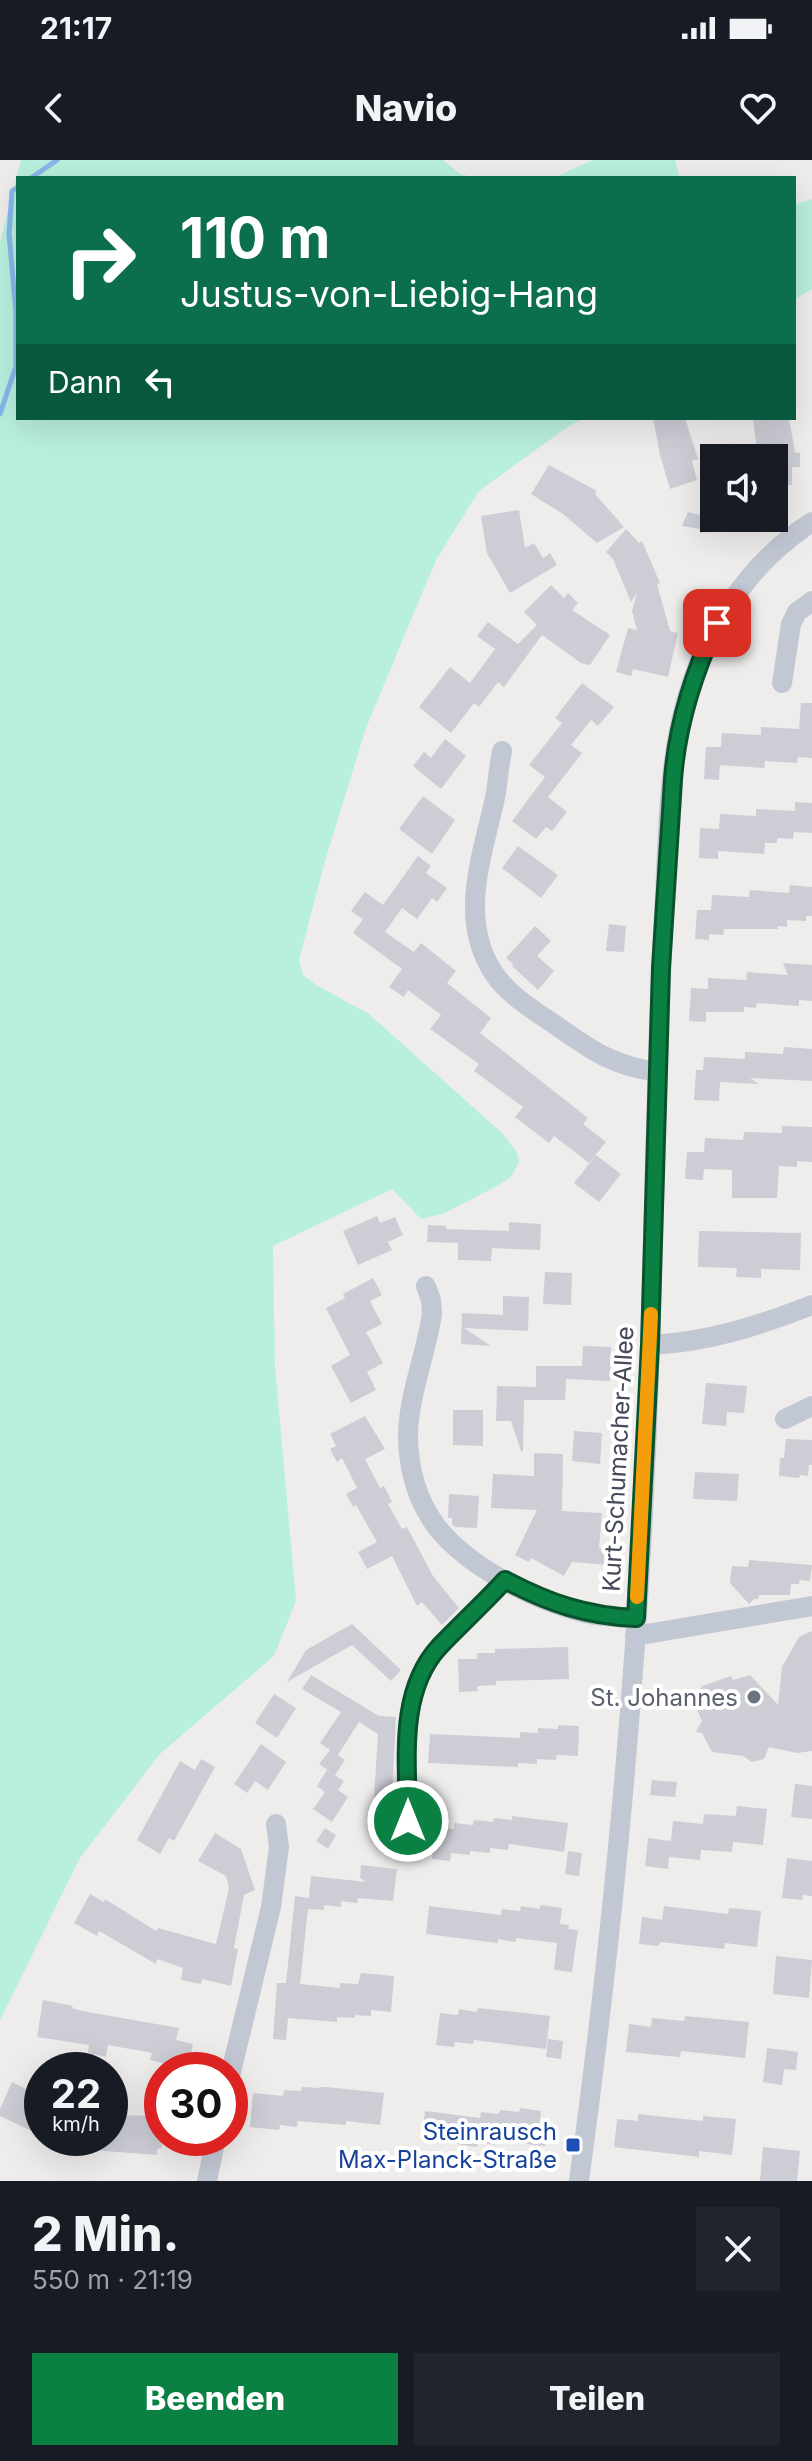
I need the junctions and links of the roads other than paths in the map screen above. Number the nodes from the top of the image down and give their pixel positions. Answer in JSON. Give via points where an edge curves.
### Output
{"nodes":[{"id":1,"x":812,"y":522,"type":"edge"},
{"id":2,"x":812,"y":601,"type":"edge"},
{"id":3,"x":782,"y":683,"type":"dead end"},
{"id":4,"x":502,"y":751,"type":"dead end"},
{"id":5,"x":658,"y":1072,"type":"junction"},
{"id":6,"x":426,"y":1286,"type":"dead end"},
{"id":7,"x":812,"y":1305,"type":"edge"},
{"id":8,"x":650,"y":1345,"type":"junction"},
{"id":9,"x":812,"y":1406,"type":"edge"},
{"id":10,"x":785,"y":1419,"type":"dead end"},
{"id":11,"x":505,"y":1580,"type":"junction"},
{"id":12,"x":812,"y":1606,"type":"edge"},
{"id":13,"x":635,"y":1627,"type":"junction"},
{"id":14,"x":408,"y":1821,"type":"dead end"},
{"id":15,"x":276,"y":1824,"type":"dead end"},
{"id":16,"x":236,"y":2052,"type":"edge"},
{"id":17,"x":212,"y":2156,"type":"edge"},
{"id":18,"x":207,"y":2181,"type":"edge"},
{"id":19,"x":579,"y":2181,"type":"edge"}],
"edges":[{"from":1,"to":5,"type":"street","name":"Kurt-Schumacher-Allee","via":[[774,550],[737,591],[717,623],[688,694],[673,780]]},
{"from":2,"to":3,"type":"street","via":[[791,624]]},
{"from":4,"to":5,"type":"street","via":[[474,898],[482,952],[494,974],[527,1006],[602,1057]]},
{"from":5,"to":8,"type":"street","name":"Kurt-Schumacher-Allee"},
{"from":6,"to":11,"type":"street","via":[[432,1314],[409,1418],[413,1476],[443,1534],[471,1560]]},
{"from":7,"to":8,"type":"street","via":[[700,1341]]},
{"from":8,"to":13,"type":"street","name":"Kurt-Schumacher-Allee"},
{"from":9,"to":10,"type":"street"},
{"from":11,"to":13,"type":"street","via":[[582,1613]]},
{"from":11,"to":14,"type":"street","via":[[437,1649],[414,1693],[408,1725]]},
{"from":12,"to":13,"type":"street"},
{"from":13,"to":19,"type":"street","name":"Kurt-Schumacher-Allee","via":[[614,1888]]},
{"from":15,"to":16,"type":"street","via":[[279,1847],[271,1907]]},
{"from":17,"to":18,"type":"street"}]}
